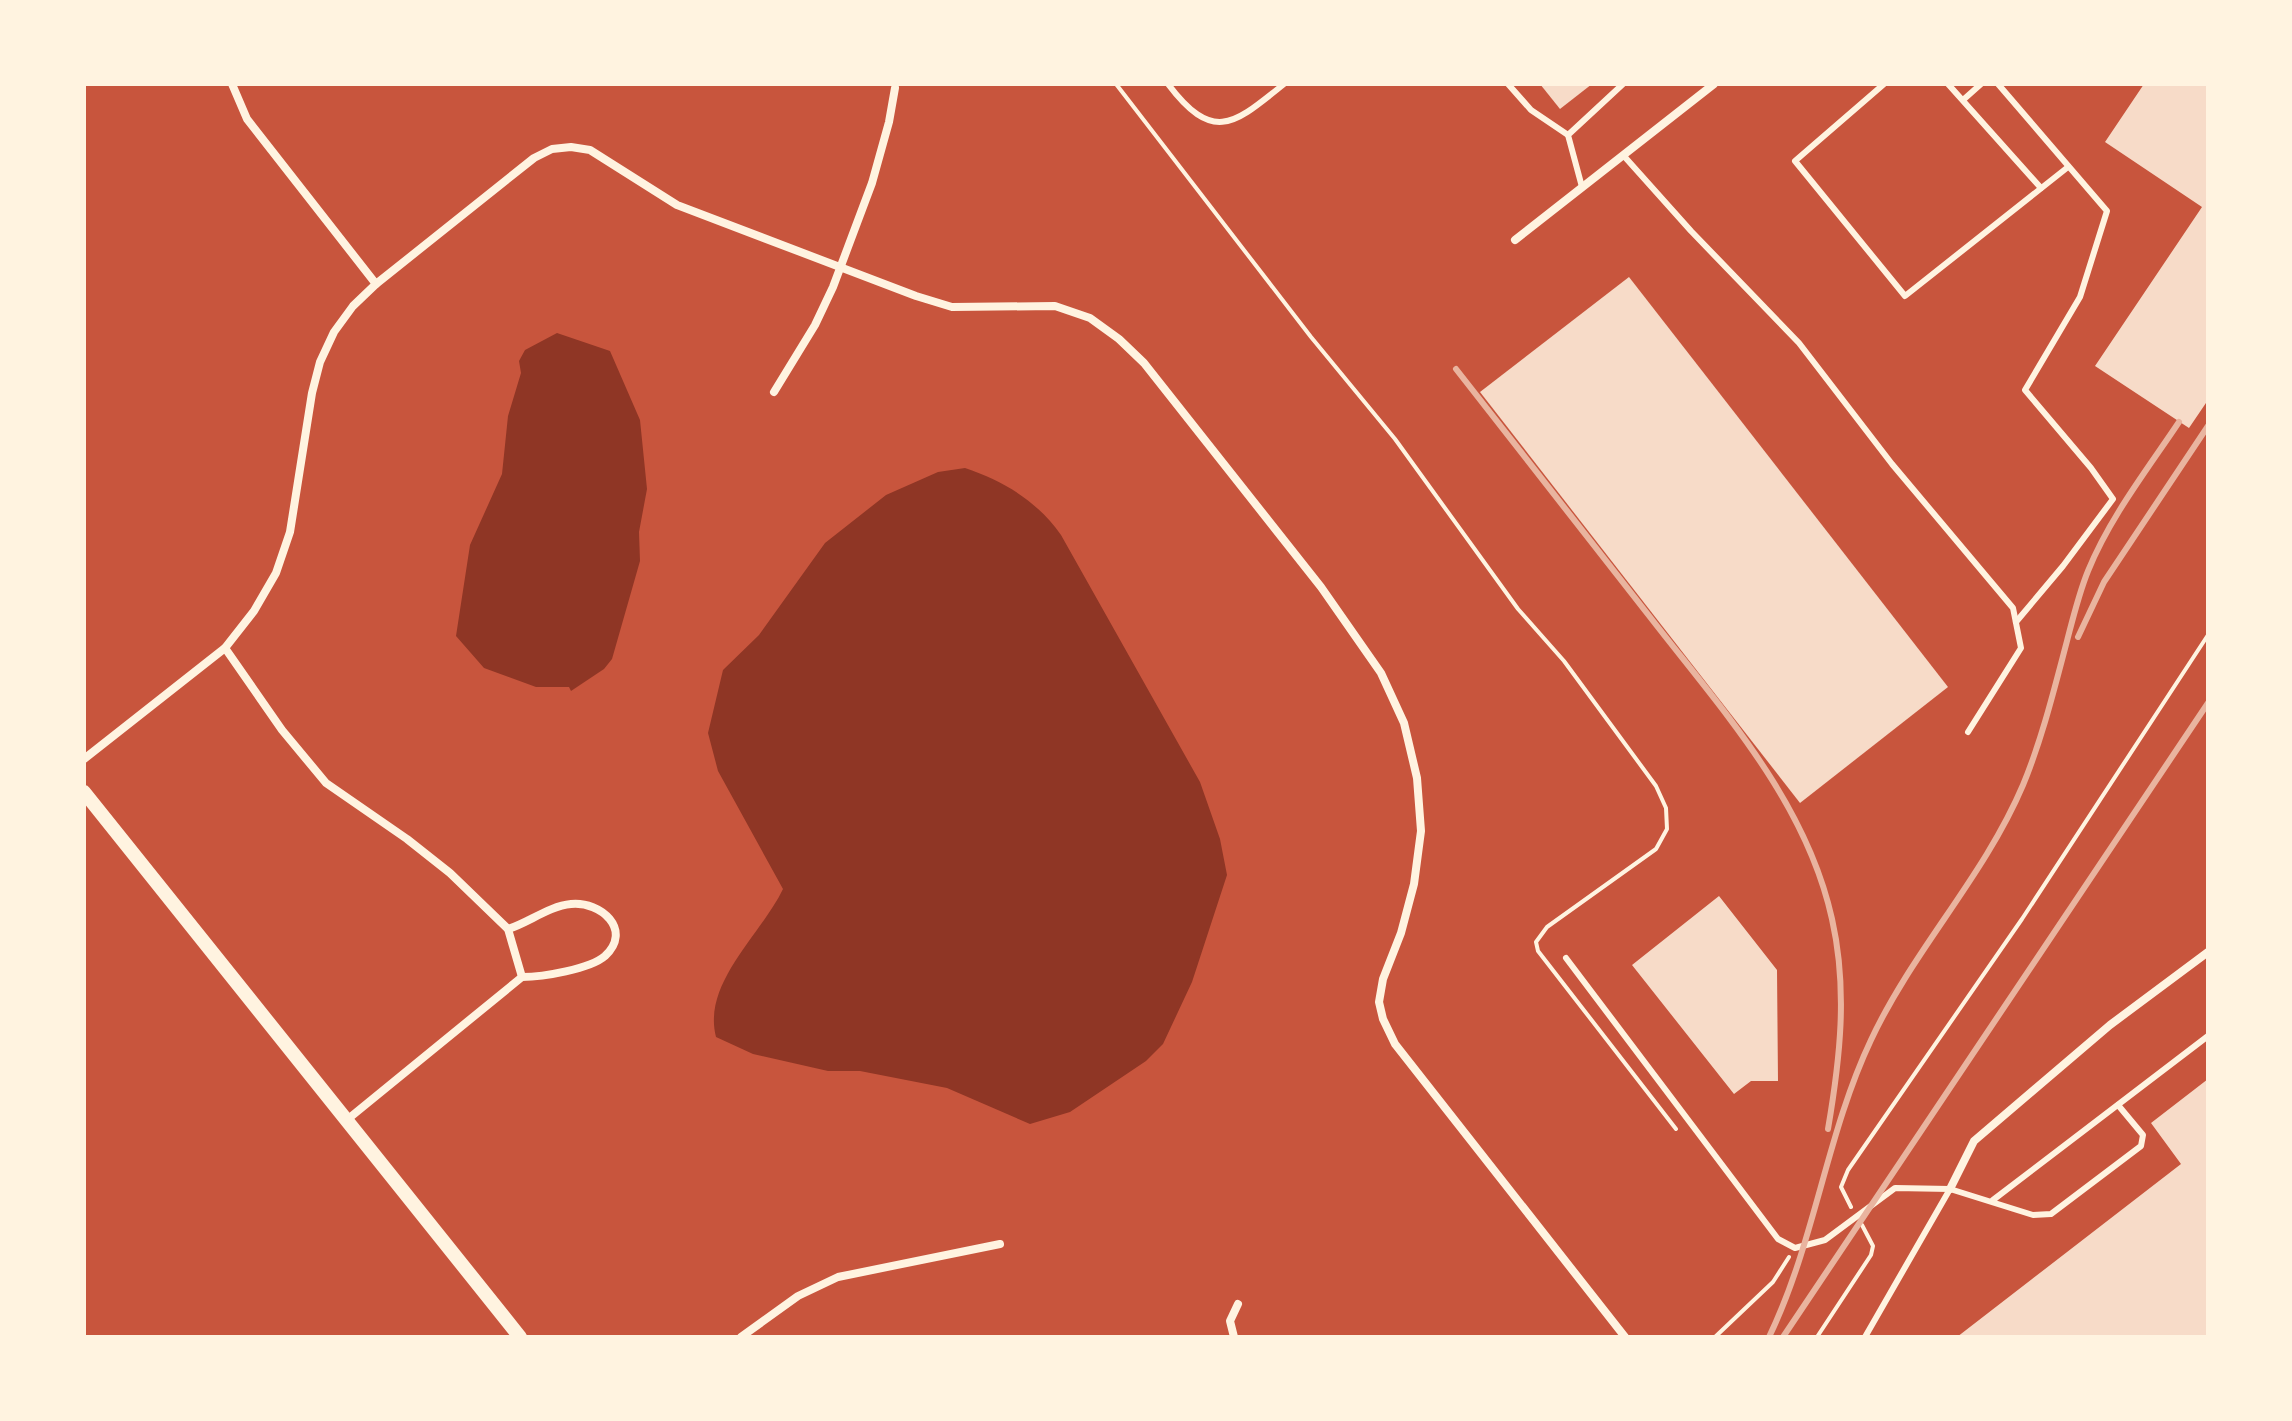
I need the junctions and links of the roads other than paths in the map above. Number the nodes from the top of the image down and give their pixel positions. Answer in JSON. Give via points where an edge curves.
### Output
{"nodes":[{"id":1,"x":232,"y":84,"type":"edge"},
{"id":2,"x":1168,"y":84,"type":"edge"},
{"id":3,"x":1284,"y":84,"type":"edge"},
{"id":4,"x":1508,"y":84,"type":"edge"},
{"id":5,"x":1623,"y":84,"type":"edge"},
{"id":6,"x":1714,"y":84,"type":"edge"},
{"id":7,"x":1884,"y":84,"type":"edge"},
{"id":8,"x":1948,"y":84,"type":"edge"},
{"id":9,"x":1981,"y":84,"type":"edge"},
{"id":10,"x":1998,"y":84,"type":"edge"},
{"id":11,"x":895,"y":88,"type":"dead end"},
{"id":12,"x":1963,"y":100,"type":"junction"},
{"id":13,"x":1568,"y":135,"type":"junction"},
{"id":14,"x":1623,"y":155,"type":"junction"},
{"id":15,"x":2068,"y":167,"type":"junction"},
{"id":16,"x":1582,"y":187,"type":"junction"},
{"id":17,"x":2041,"y":188,"type":"junction"},
{"id":18,"x":1515,"y":240,"type":"dead end"},
{"id":19,"x":840,"y":268,"type":"junction"},
{"id":20,"x":376,"y":284,"type":"junction"},
{"id":21,"x":774,"y":392,"type":"dead end"},
{"id":22,"x":2016,"y":622,"type":"junction"},
{"id":23,"x":225,"y":648,"type":"junction"},
{"id":24,"x":1968,"y":732,"type":"dead end"},
{"id":25,"x":84,"y":759,"type":"edge"},
{"id":26,"x":84,"y":792,"type":"edge"},
{"id":27,"x":508,"y":929,"type":"junction"},
{"id":28,"x":2208,"y":952,"type":"edge"},
{"id":29,"x":1566,"y":958,"type":"dead end"},
{"id":30,"x":522,"y":977,"type":"junction"},
{"id":31,"x":2208,"y":1036,"type":"edge"},
{"id":32,"x":2118,"y":1105,"type":"junction"},
{"id":33,"x":348,"y":1119,"type":"junction"},
{"id":34,"x":1950,"y":1189,"type":"junction"},
{"id":35,"x":1993,"y":1200,"type":"junction"},
{"id":36,"x":1000,"y":1244,"type":"dead end"},
{"id":37,"x":1238,"y":1304,"type":"dead end"},
{"id":38,"x":520,"y":1337,"type":"edge"},
{"id":39,"x":741,"y":1337,"type":"edge"},
{"id":40,"x":1234,"y":1337,"type":"edge"},
{"id":41,"x":1625,"y":1337,"type":"edge"},
{"id":42,"x":1865,"y":1337,"type":"edge"}],
"edges":[{"from":1,"to":20,"type":"street","via":[[247,119]]},
{"from":2,"to":3,"type":"lane","via":[[1182,103],[1221,124],[1243,117]]},
{"from":4,"to":13,"type":"lane","via":[[1531,110]]},
{"from":5,"to":13,"type":"lane"},
{"from":6,"to":14,"type":"street"},
{"from":7,"to":17,"type":"lane","via":[[1795,161],[1905,296]]},
{"from":8,"to":12,"type":"lane"},
{"from":9,"to":12,"type":"lane"},
{"from":10,"to":15,"type":"lane"},
{"from":11,"to":19,"type":"street","via":[[872,183]]},
{"from":12,"to":17,"type":"lane"},
{"from":13,"to":16,"type":"lane"},
{"from":14,"to":16,"type":"street"},
{"from":14,"to":22,"type":"lane","via":[[1799,343],[2013,608]]},
{"from":15,"to":17,"type":"lane"},
{"from":15,"to":22,"type":"lane","via":[[2107,211],[2080,297],[2025,390],[2113,499]]},
{"from":16,"to":18,"type":"street"},
{"from":19,"to":20,"type":"street","via":[[677,205],[590,150],[571,147],[534,158]]},
{"from":19,"to":21,"type":"street","via":[[815,325]]},
{"from":19,"to":41,"type":"street","via":[[952,307],[1055,306],[1090,318],[1144,363],[1340,611],[1381,673],[1404,723],[1417,778],[1421,831],[1414,884],[1383,979],[1383,1019],[1395,1044]]},
{"from":20,"to":23,"type":"street","via":[[334,332],[320,362],[290,532],[276,573]]},
{"from":22,"to":24,"type":"lane","via":[[2021,648]]},
{"from":23,"to":25,"type":"street"},
{"from":23,"to":27,"type":"street","via":[[326,783],[450,873]]},
{"from":26,"to":33,"type":"street"},
{"from":27,"to":30,"type":"street"},
{"from":27,"to":30,"type":"street","via":[[571,904],[602,911],[617,932],[603,958]]},
{"from":28,"to":34,"type":"street","via":[[2110,1025],[1974,1141]]},
{"from":29,"to":34,"type":"lane","via":[[1778,1239],[1795,1248],[1825,1240],[1895,1188]]},
{"from":30,"to":33,"type":"street"},
{"from":31,"to":32,"type":"lane"},
{"from":32,"to":35,"type":"lane"},
{"from":32,"to":35,"type":"lane","via":[[2143,1135],[2141,1146],[2051,1214],[2033,1215]]},
{"from":33,"to":38,"type":"street"},
{"from":34,"to":35,"type":"lane"},
{"from":34,"to":42,"type":"lane"},
{"from":36,"to":39,"type":"street","via":[[838,1277],[798,1296]]},
{"from":37,"to":40,"type":"street","via":[[1230,1321]]}]}
